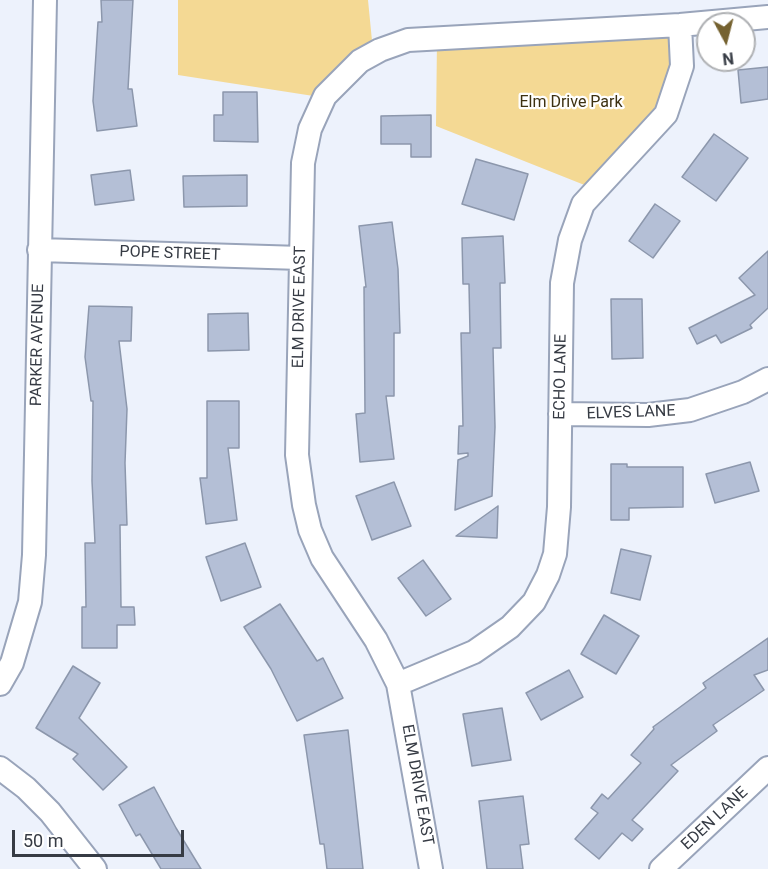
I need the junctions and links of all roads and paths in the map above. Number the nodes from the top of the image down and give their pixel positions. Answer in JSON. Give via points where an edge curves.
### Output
{"nodes":[{"id":1,"x":45,"y":0,"type":"edge"},
{"id":2,"x":768,"y":17,"type":"edge"},
{"id":3,"x":680,"y":25,"type":"junction"},
{"id":4,"x":39,"y":250,"type":"junction"},
{"id":5,"x":301,"y":258,"type":"junction"},
{"id":6,"x":768,"y":378,"type":"edge"},
{"id":7,"x":560,"y":414,"type":"junction"},
{"id":8,"x":0,"y":684,"type":"edge"},
{"id":9,"x":398,"y":684,"type":"junction"},
{"id":10,"x":0,"y":768,"type":"edge"},
{"id":11,"x":768,"y":768,"type":"edge"},
{"id":12,"x":95,"y":869,"type":"edge"},
{"id":13,"x":431,"y":869,"type":"edge"},
{"id":14,"x":661,"y":869,"type":"edge"}],
"edges":[{"from":1,"to":4,"type":"street","name":"PARKER AVENUE"},
{"from":2,"to":3,"type":"street","name":"ELM DRIVE EAST"},
{"from":3,"to":5,"type":"street","name":"ELM DRIVE EAST","via":[[408,40],[360,61],[325,96],[310,129],[303,163]]},
{"from":3,"to":7,"type":"street","name":"ECHO LANE","via":[[682,66],[666,114],[583,204],[570,240],[562,283]]},
{"from":4,"to":5,"type":"street","name":"POPE STREET"},
{"from":4,"to":8,"type":"street","name":"PARKER AVENUE","via":[[30,602],[12,663]]},
{"from":5,"to":9,"type":"street","name":"ELM DRIVE EAST","via":[[297,455],[304,505],[322,558],[376,640]]},
{"from":6,"to":7,"type":"street","name":"ELVES LANE","via":[[742,392],[690,410],[648,415]]},
{"from":7,"to":9,"type":"street","name":"ECHO LANE","via":[[555,554],[534,602],[510,627],[474,652]]},
{"from":9,"to":13,"type":"street","name":"ELM DRIVE EAST"},
{"from":10,"to":12,"type":"street","via":[[50,812]]},
{"from":11,"to":14,"type":"street","name":"EDEN LANE"}]}
